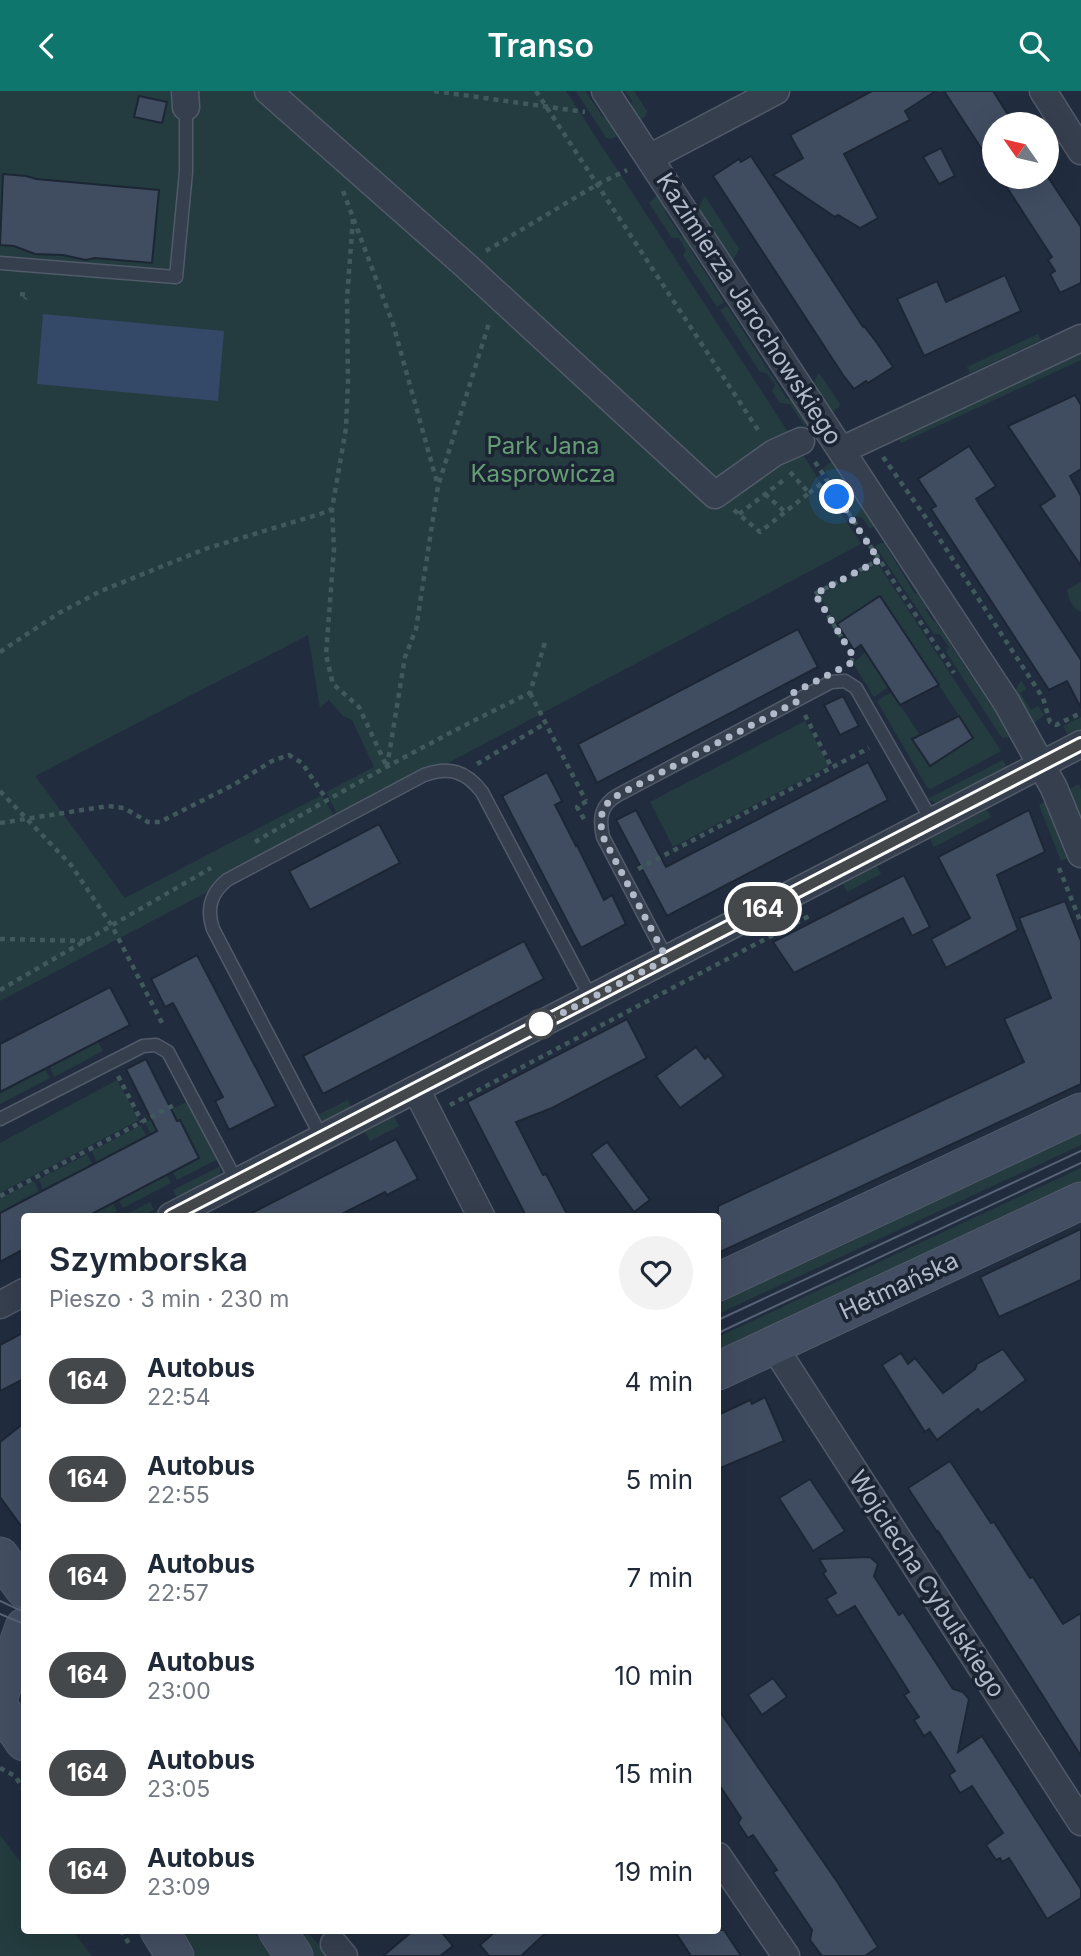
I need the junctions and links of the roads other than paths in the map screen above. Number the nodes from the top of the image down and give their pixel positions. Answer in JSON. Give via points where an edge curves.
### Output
{"nodes":[{"id":1,"x":268,"y":91,"type":"edge"},
{"id":2,"x":605,"y":91,"type":"edge"},
{"id":3,"x":776,"y":91,"type":"edge"},
{"id":4,"x":1043,"y":91,"type":"edge"},
{"id":5,"x":186,"y":99,"type":"edge"},
{"id":6,"x":1081,"y":151,"type":"edge"},
{"id":7,"x":650,"y":157,"type":"junction"},
{"id":8,"x":0,"y":263,"type":"edge"},
{"id":9,"x":1081,"y":338,"type":"edge"},
{"id":10,"x":801,"y":441,"type":"road end"},
{"id":11,"x":842,"y":450,"type":"junction"},
{"id":12,"x":1081,"y":744,"type":"edge"},
{"id":13,"x":1041,"y":764,"type":"junction"},
{"id":14,"x":932,"y":821,"type":"junction"},
{"id":15,"x":1069,"y":857,"type":"edge"},
{"id":16,"x":667,"y":959,"type":"junction"},
{"id":17,"x":592,"y":998,"type":"junction"},
{"id":18,"x":416,"y":1089,"type":"junction"},
{"id":19,"x":1081,"y":1112,"type":"edge"},
{"id":20,"x":0,"y":1119,"type":"edge"},
{"id":21,"x":322,"y":1138,"type":"junction"},
{"id":22,"x":237,"y":1182,"type":"junction"},
{"id":23,"x":1081,"y":1201,"type":"edge"},
{"id":24,"x":177,"y":1213,"type":"edge"},
{"id":25,"x":479,"y":1213,"type":"edge"},
{"id":26,"x":721,"y":1281,"type":"edge"},
{"id":27,"x":21,"y":1294,"type":"edge"},
{"id":28,"x":0,"y":1305,"type":"edge"},
{"id":29,"x":774,"y":1345,"type":"junction"},
{"id":30,"x":721,"y":1370,"type":"edge"},
{"id":31,"x":0,"y":1556,"type":"edge"},
{"id":32,"x":21,"y":1585,"type":"edge"},
{"id":33,"x":21,"y":1607,"type":"edge"},
{"id":34,"x":0,"y":1617,"type":"edge"},
{"id":35,"x":21,"y":1638,"type":"edge"},
{"id":36,"x":12,"y":1676,"type":"edge"},
{"id":37,"x":0,"y":1702,"type":"edge"},
{"id":38,"x":0,"y":1707,"type":"edge"},
{"id":39,"x":21,"y":1738,"type":"edge"},
{"id":40,"x":1081,"y":1822,"type":"edge"},
{"id":41,"x":721,"y":1860,"type":"edge"},
{"id":42,"x":161,"y":1934,"type":"edge"},
{"id":43,"x":280,"y":1934,"type":"edge"},
{"id":44,"x":175,"y":1956,"type":"edge"},
{"id":45,"x":294,"y":1956,"type":"edge"},
{"id":46,"x":786,"y":1956,"type":"edge"}],
"edges":[{"from":1,"to":10,"type":"street","via":[[715,495],[774,453]]},
{"from":2,"to":7,"type":"street","name":"Kazimierza Jarochowskiego"},
{"from":3,"to":7,"type":"street"},
{"from":4,"to":6,"type":"street"},
{"from":5,"to":8,"type":"lane","via":[[186,172],[176,277]]},
{"from":7,"to":11,"type":"street","name":"Kazimierza Jarochowskiego"},
{"from":9,"to":11,"type":"street"},
{"from":11,"to":13,"type":"street","name":"Kazimierza Jarochowskiego","via":[[1007,703]]},
{"from":12,"to":13,"type":"street"},
{"from":13,"to":14,"type":"street"},
{"from":13,"to":15,"type":"street","name":"Kazimierza Jarochowskiego"},
{"from":14,"to":16,"type":"street"},
{"from":14,"to":16,"type":"lane","via":[[851,683],[831,683],[611,799],[601,813],[603,837]]},
{"from":16,"to":17,"type":"street"},
{"from":17,"to":18,"type":"street"},
{"from":17,"to":21,"type":"lane","via":[[482,792],[462,773],[450,770],[424,775],[227,880],[212,896],[213,929]]},
{"from":18,"to":21,"type":"street"},
{"from":18,"to":25,"type":"street"},
{"from":19,"to":26,"type":"main road"},
{"from":20,"to":22,"type":"lane","via":[[149,1044],[163,1047]]},
{"from":21,"to":22,"type":"street"},
{"from":22,"to":24,"type":"street"},
{"from":23,"to":29,"type":"main road","name":"Hetmańska"},
{"from":27,"to":28,"type":"street"},
{"from":29,"to":30,"type":"main road","name":"Hetmańska"},
{"from":29,"to":40,"type":"street","name":"Wojciecha Cybulskiego"},
{"from":31,"to":32,"type":"main road"},
{"from":33,"to":34,"type":"main road"},
{"from":35,"to":36,"type":"main road"},
{"from":36,"to":37,"type":"main road"},
{"from":38,"to":39,"type":"main road"},
{"from":41,"to":46,"type":"street"},
{"from":42,"to":44,"type":"main road"},
{"from":43,"to":45,"type":"main road"}]}
